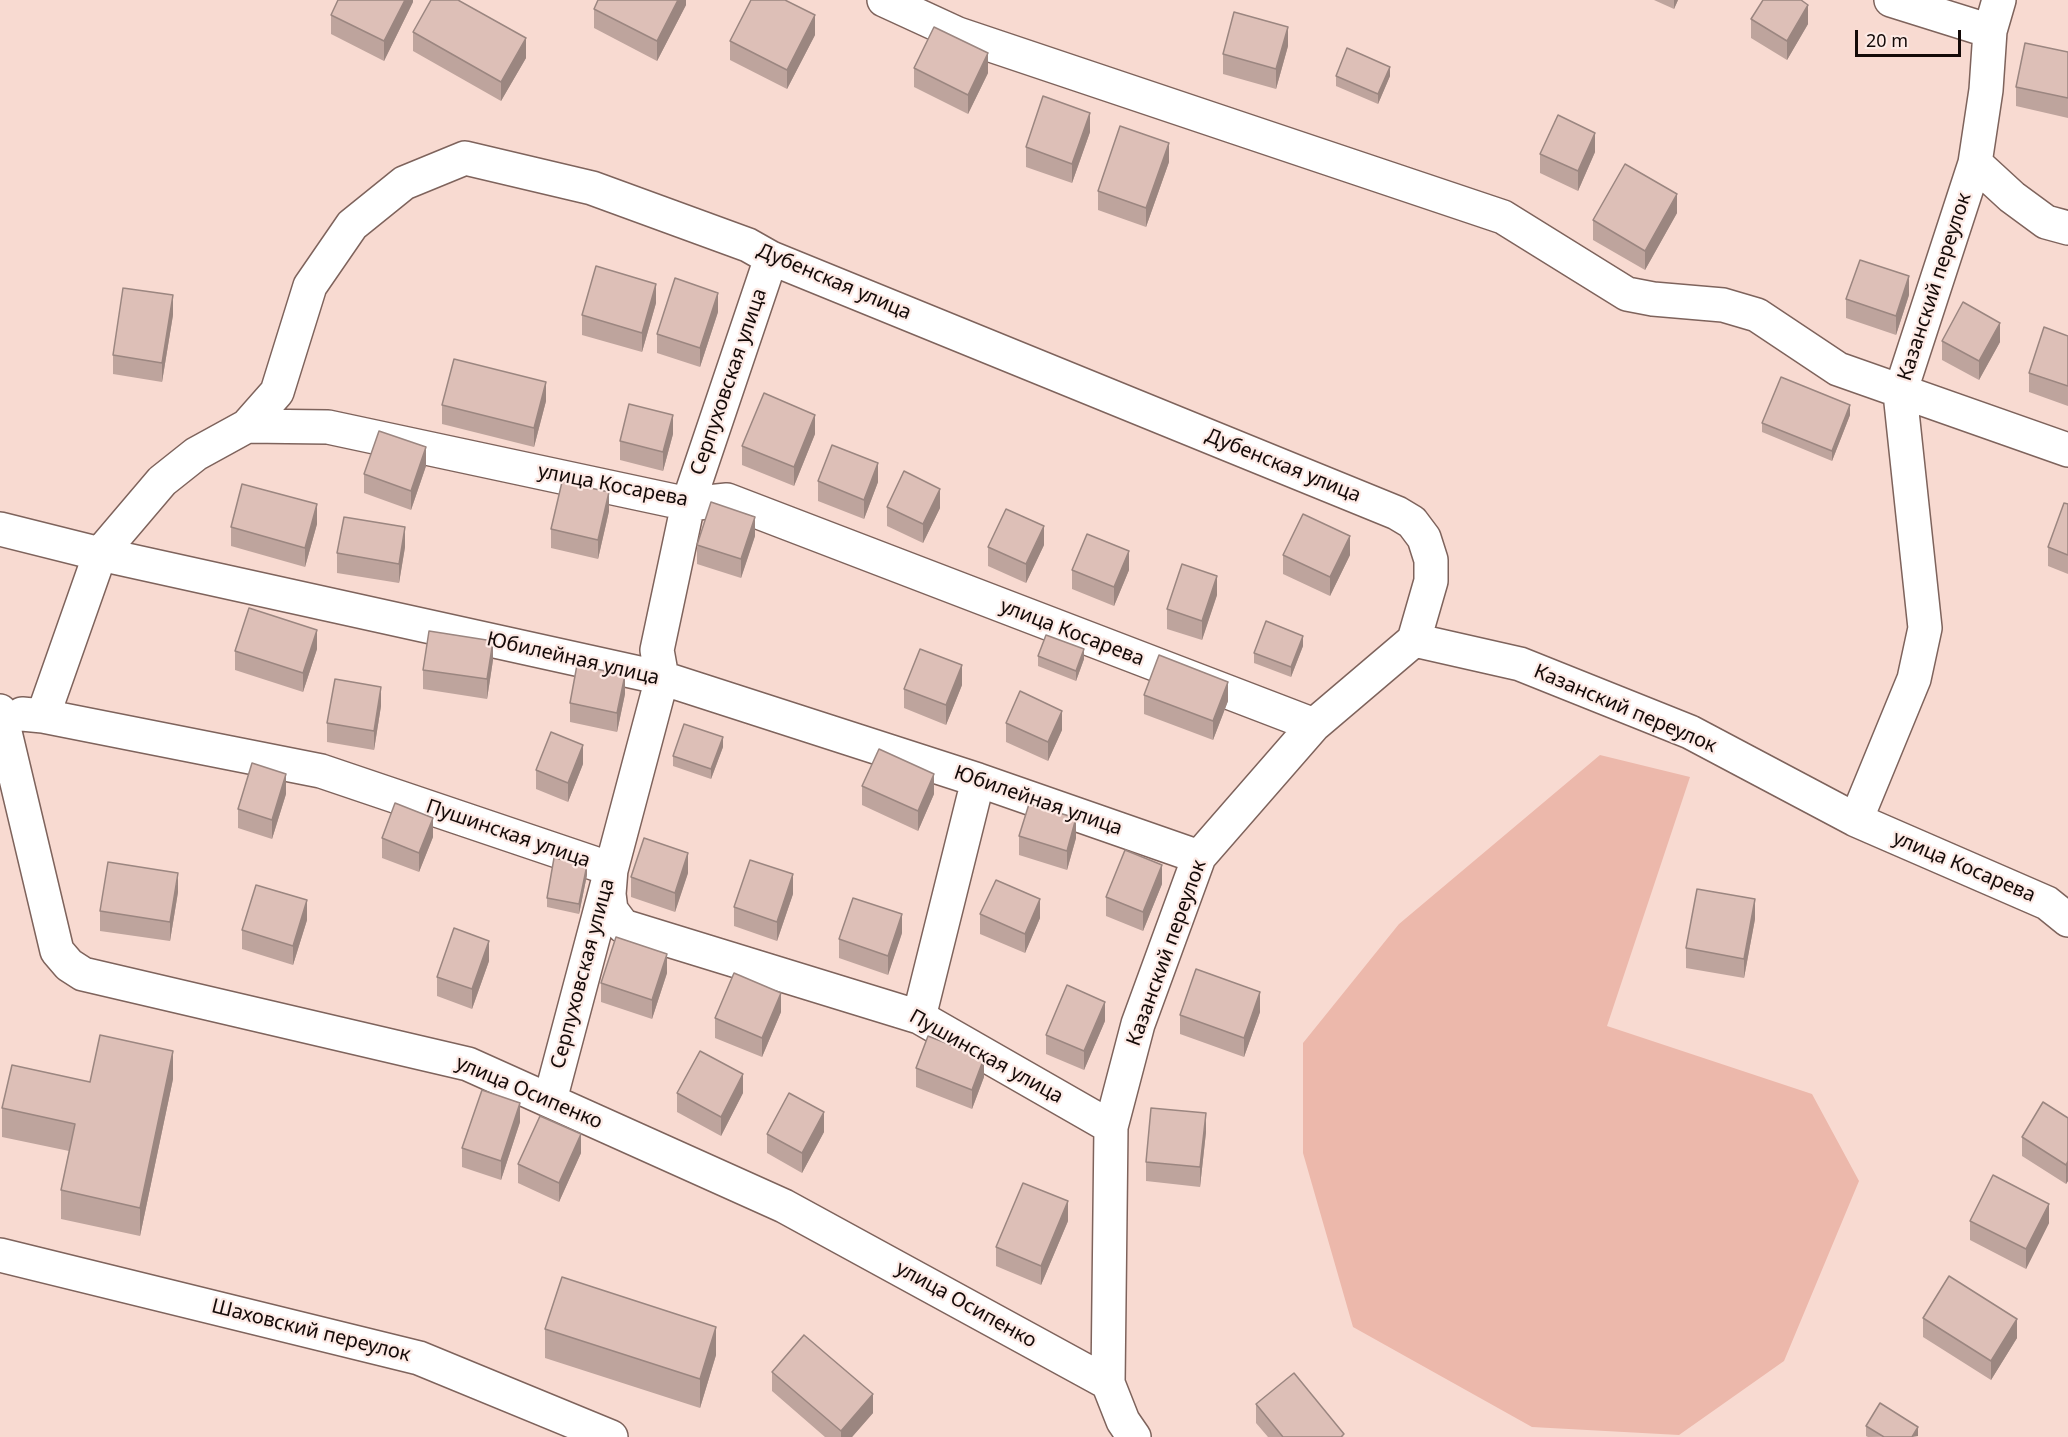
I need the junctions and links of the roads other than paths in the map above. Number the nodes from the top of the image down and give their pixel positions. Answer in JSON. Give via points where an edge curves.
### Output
{"nodes":[{"id":1,"x":884,"y":0,"type":"edge"},
{"id":2,"x":1891,"y":0,"type":"edge"},
{"id":3,"x":1999,"y":0,"type":"edge"},
{"id":4,"x":1990,"y":31,"type":"junction"},
{"id":5,"x":1976,"y":163,"type":"junction"},
{"id":6,"x":2068,"y":228,"type":"edge"},
{"id":7,"x":771,"y":258,"type":"junction"},
{"id":8,"x":1900,"y":393,"type":"junction"},
{"id":9,"x":247,"y":426,"type":"junction"},
{"id":10,"x":2068,"y":450,"type":"edge"},
{"id":11,"x":688,"y":504,"type":"junction"},
{"id":12,"x":0,"y":529,"type":"edge"},
{"id":13,"x":100,"y":554,"type":"junction"},
{"id":14,"x":1413,"y":640,"type":"junction"},
{"id":15,"x":662,"y":678,"type":"junction"},
{"id":16,"x":1,"y":712,"type":"edge"},
{"id":17,"x":43,"y":716,"type":"junction"},
{"id":18,"x":1314,"y":725,"type":"junction"},
{"id":19,"x":978,"y":780,"type":"junction"},
{"id":20,"x":1856,"y":820,"type":"junction"},
{"id":21,"x":1199,"y":857,"type":"junction"},
{"id":22,"x":611,"y":869,"type":"junction"},
{"id":23,"x":2068,"y":920,"type":"edge"},
{"id":24,"x":920,"y":1017,"type":"junction"},
{"id":25,"x":550,"y":1100,"type":"junction"},
{"id":26,"x":1111,"y":1127,"type":"junction"},
{"id":27,"x":0,"y":1255,"type":"edge"},
{"id":28,"x":1108,"y":1383,"type":"junction"},
{"id":29,"x":611,"y":1437,"type":"edge"},
{"id":30,"x":1134,"y":1437,"type":"edge"}],
"edges":[{"from":1,"to":8,"type":"street","via":[[958,34],[1503,217],[1627,294],[1723,304],[1757,315],[1838,369]]},
{"from":2,"to":4,"type":"street"},
{"from":3,"to":4,"type":"street","name":"Казанский переулок"},
{"from":4,"to":5,"type":"street","name":"Казанский переулок"},
{"from":5,"to":6,"type":"street","via":[[2046,222]]},
{"from":5,"to":8,"type":"street","name":"Казанский переулок"},
{"from":7,"to":9,"type":"street","name":"Дубенская улица","via":[[748,245],[592,188],[465,158],[404,183],[352,225],[310,286],[277,392]]},
{"from":7,"to":11,"type":"street","name":"Серпуховская улица"},
{"from":7,"to":14,"type":"street","name":"Дубенская улица","via":[[1397,513],[1412,522],[1424,538],[1431,560],[1431,582]]},
{"from":8,"to":10,"type":"street"},
{"from":8,"to":20,"type":"street","name":"Казанский переулок","via":[[1925,628],[1914,679]]},
{"from":9,"to":11,"type":"street","name":"улица Косарева","via":[[328,427]]},
{"from":9,"to":13,"type":"street","name":"улица Косарева","via":[[196,454],[162,481]]},
{"from":11,"to":15,"type":"street","name":"Серпуховская улица","via":[[657,650]]},
{"from":11,"to":18,"type":"street","name":"улица Косарева","via":[[726,500]]},
{"from":12,"to":13,"type":"street"},
{"from":13,"to":15,"type":"street","name":"Юбилейная улица"},
{"from":13,"to":17,"type":"street"},
{"from":14,"to":18,"type":"street","name":"Казанский переулок"},
{"from":14,"to":20,"type":"street","name":"Казанский переулок","via":[[1520,664],[1690,732]]},
{"from":15,"to":19,"type":"street","name":"Юбилейная улица"},
{"from":15,"to":22,"type":"street","name":"Серпуховская улица"},
{"from":16,"to":17,"type":"street","name":"Пушинская улица"},
{"from":16,"to":25,"type":"street","name":"улица Осипенко","via":[[52,934],[57,951],[69,965],[99,980],[468,1064]]},
{"from":17,"to":22,"type":"street","name":"Пушинская улица","via":[[321,771]]},
{"from":18,"to":21,"type":"street","name":"Казанский переулок"},
{"from":19,"to":21,"type":"street","name":"Юбилейная улица"},
{"from":19,"to":24,"type":"street"},
{"from":20,"to":23,"type":"street","name":"улица Косарева","via":[[2047,903]]},
{"from":21,"to":26,"type":"street","name":"Казанский переулок","via":[[1138,1024]]},
{"from":22,"to":24,"type":"street","name":"Пушинская улица","via":[[611,910],[623,926]]},
{"from":22,"to":25,"type":"street","name":"Серпуховская улица"},
{"from":24,"to":26,"type":"street","name":"Пушинская улица"},
{"from":25,"to":28,"type":"street","name":"улица Осипенко","via":[[784,1206]]},
{"from":26,"to":28,"type":"street","name":"Казанский переулок"},
{"from":27,"to":29,"type":"street","name":"Шаховский переулок","via":[[419,1358]]},
{"from":28,"to":30,"type":"street","via":[[1123,1422]]}]}
